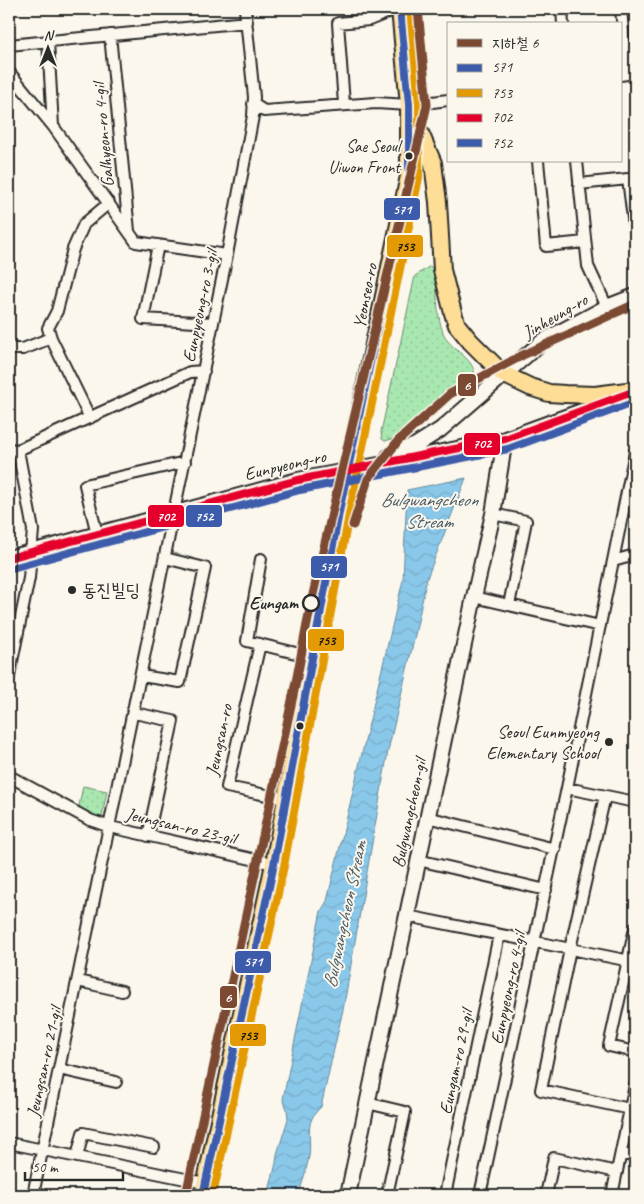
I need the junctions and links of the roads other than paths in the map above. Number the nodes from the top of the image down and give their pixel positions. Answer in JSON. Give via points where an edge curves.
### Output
{"nodes":[{"id":1,"x":245,"y":9,"type":"edge"},
{"id":2,"x":398,"y":9,"type":"edge"},
{"id":3,"x":562,"y":9,"type":"edge"},
{"id":4,"x":621,"y":9,"type":"edge"},
{"id":5,"x":246,"y":22,"type":"junction"},
{"id":6,"x":563,"y":22,"type":"edge"},
{"id":7,"x":110,"y":36,"type":"junction"},
{"id":8,"x":48,"y":42,"type":"junction"},
{"id":9,"x":9,"y":45,"type":"edge"},
{"id":10,"x":9,"y":72,"type":"edge"},
{"id":11,"x":628,"y":74,"type":"edge"},
{"id":12,"x":447,"y":100,"type":"edge"},
{"id":13,"x":253,"y":104,"type":"junction"},
{"id":14,"x":344,"y":104,"type":"junction"},
{"id":15,"x":409,"y":105,"type":"junction"},
{"id":16,"x":53,"y":126,"type":"junction"},
{"id":17,"x":538,"y":162,"type":"edge"},
{"id":18,"x":577,"y":162,"type":"edge"},
{"id":19,"x":579,"y":184,"type":"junction"},
{"id":20,"x":109,"y":203,"type":"junction"},
{"id":21,"x":129,"y":231,"type":"junction"},
{"id":22,"x":635,"y":234,"type":"edge"},
{"id":23,"x":586,"y":242,"type":"junction"},
{"id":24,"x":158,"y":245,"type":"junction"},
{"id":25,"x":227,"y":255,"type":"junction"},
{"id":26,"x":635,"y":296,"type":"edge"},
{"id":27,"x":607,"y":307,"type":"junction"},
{"id":28,"x":213,"y":323,"type":"junction"},
{"id":29,"x":51,"y":338,"type":"junction"},
{"id":30,"x":9,"y":345,"type":"edge"},
{"id":31,"x":204,"y":371,"type":"junction"},
{"id":32,"x":503,"y":374,"type":"junction"},
{"id":33,"x":635,"y":391,"type":"edge"},
{"id":34,"x":90,"y":418,"type":"junction"},
{"id":35,"x":505,"y":439,"type":"junction"},
{"id":36,"x":13,"y":449,"type":"edge"},
{"id":37,"x":635,"y":452,"type":"edge"},
{"id":38,"x":185,"y":462,"type":"junction"},
{"id":39,"x":348,"y":469,"type":"junction"},
{"id":40,"x":633,"y":475,"type":"edge"},
{"id":41,"x":174,"y":513,"type":"junction"},
{"id":42,"x":493,"y":514,"type":"junction"},
{"id":43,"x":97,"y":534,"type":"junction"},
{"id":44,"x":32,"y":552,"type":"junction"},
{"id":45,"x":635,"y":555,"type":"edge"},
{"id":46,"x":9,"y":558,"type":"edge"},
{"id":47,"x":165,"y":558,"type":"junction"},
{"id":48,"x":261,"y":559,"type":"dead end"},
{"id":49,"x":613,"y":561,"type":"junction"},
{"id":50,"x":474,"y":597,"type":"junction"},
{"id":51,"x":509,"y":605,"type":"junction"},
{"id":52,"x":600,"y":626,"type":"junction"},
{"id":53,"x":260,"y":644,"type":"junction"},
{"id":54,"x":312,"y":657,"type":"junction"},
{"id":55,"x":9,"y":676,"type":"edge"},
{"id":56,"x":141,"y":676,"type":"junction"},
{"id":57,"x":134,"y":713,"type":"junction"},
{"id":58,"x":9,"y":776,"type":"edge"},
{"id":59,"x":567,"y":788,"type":"junction"},
{"id":60,"x":605,"y":796,"type":"junction"},
{"id":61,"x":286,"y":799,"type":"junction"},
{"id":62,"x":635,"y":802,"type":"edge"},
{"id":63,"x":427,"y":818,"type":"junction"},
{"id":64,"x":110,"y":827,"type":"junction"},
{"id":65,"x":148,"y":836,"type":"junction"},
{"id":66,"x":555,"y":849,"type":"junction"},
{"id":67,"x":418,"y":860,"type":"junction"},
{"id":68,"x":274,"y":864,"type":"junction"},
{"id":69,"x":546,"y":890,"type":"junction"},
{"id":70,"x":407,"y":916,"type":"junction"},
{"id":71,"x":635,"y":928,"type":"edge"},
{"id":72,"x":499,"y":935,"type":"junction"},
{"id":73,"x":535,"y":943,"type":"junction"},
{"id":74,"x":570,"y":949,"type":"junction"},
{"id":75,"x":631,"y":961,"type":"edge"},
{"id":76,"x":78,"y":982,"type":"junction"},
{"id":77,"x":122,"y":990,"type":"dead end"},
{"id":78,"x":635,"y":1052,"type":"edge"},
{"id":79,"x":59,"y":1069,"type":"junction"},
{"id":80,"x":116,"y":1082,"type":"dead end"},
{"id":81,"x":635,"y":1085,"type":"edge"},
{"id":82,"x":367,"y":1103,"type":"junction"},
{"id":83,"x":630,"y":1109,"type":"junction"},
{"id":84,"x":9,"y":1143,"type":"edge"},
{"id":85,"x":154,"y":1147,"type":"dead end"},
{"id":86,"x":42,"y":1150,"type":"junction"},
{"id":87,"x":621,"y":1153,"type":"junction"},
{"id":88,"x":635,"y":1156,"type":"edge"},
{"id":89,"x":77,"y":1157,"type":"junction"},
{"id":90,"x":617,"y":1172,"type":"junction"},
{"id":91,"x":204,"y":1189,"type":"edge"},
{"id":92,"x":33,"y":1195,"type":"edge"},
{"id":93,"x":348,"y":1195,"type":"edge"},
{"id":94,"x":387,"y":1195,"type":"edge"},
{"id":95,"x":445,"y":1195,"type":"edge"},
{"id":96,"x":480,"y":1195,"type":"edge"},
{"id":97,"x":546,"y":1195,"type":"edge"},
{"id":98,"x":612,"y":1195,"type":"edge"}],
"edges":[{"from":1,"to":5,"type":"street","name":"Eunpyeong-ro 3-gil"},
{"from":2,"to":14,"type":"street","via":[[369,20],[338,23]]},
{"from":2,"to":15,"type":"main road","name":"Yeonseo-ro"},
{"from":3,"to":6,"type":"street"},
{"from":4,"to":11,"type":"street"},
{"from":5,"to":7,"type":"street"},
{"from":5,"to":13,"type":"street","name":"Eunpyeong-ro 3-gil"},
{"from":7,"to":8,"type":"street"},
{"from":7,"to":21,"type":"street","name":"Galhyeon-ro 4-gil"},
{"from":8,"to":9,"type":"street"},
{"from":8,"to":16,"type":"street"},
{"from":10,"to":16,"type":"street","name":"Galhyeon-ro 4-gil"},
{"from":12,"to":15,"type":"street"},
{"from":13,"to":14,"type":"street","via":[[264,111]]},
{"from":13,"to":25,"type":"street","name":"Eunpyeong-ro 3-gil"},
{"from":14,"to":15,"type":"street"},
{"from":15,"to":32,"type":"main road","via":[[433,163],[442,270],[452,313],[470,341]]},
{"from":15,"to":39,"type":"main road","name":"Yeonseo-ro","via":[[409,176]]},
{"from":16,"to":20,"type":"street","name":"Galhyeon-ro 4-gil"},
{"from":17,"to":23,"type":"street","via":[[546,246]]},
{"from":18,"to":19,"type":"street","name":"Jinheung-ro"},
{"from":19,"to":22,"type":"street","via":[[628,179]]},
{"from":19,"to":23,"type":"street","name":"Jinheung-ro"},
{"from":20,"to":21,"type":"street","name":"Galhyeon-ro 4-gil"},
{"from":20,"to":29,"type":"street","name":"Galhyeon-ro 4-gil","via":[[84,224],[73,249],[57,311],[48,328]]},
{"from":21,"to":24,"type":"street","name":"Galhyeon-ro 4-gil","via":[[136,242]]},
{"from":23,"to":27,"type":"street","name":"Jinheung-ro","via":[[588,266]]},
{"from":24,"to":25,"type":"street","name":"Galhyeon-ro 4-gil"},
{"from":24,"to":28,"type":"street","via":[[143,319]]},
{"from":25,"to":28,"type":"street","name":"Eunpyeong-ro 3-gil"},
{"from":26,"to":27,"type":"main road","name":"Jinheung-ro"},
{"from":27,"to":32,"type":"main road","name":"Jinheung-ro","via":[[542,341]]},
{"from":28,"to":31,"type":"street","name":"Eunpyeong-ro 3-gil"},
{"from":29,"to":30,"type":"street","via":[[23,348]]},
{"from":29,"to":34,"type":"street"},
{"from":31,"to":34,"type":"street","via":[[190,372]]},
{"from":31,"to":38,"type":"street","name":"Eunpyeong-ro 3-gil"},
{"from":32,"to":33,"type":"main road","via":[[549,393]]},
{"from":32,"to":39,"type":"main road","name":"Jinheung-ro","via":[[432,436],[399,453]]},
{"from":33,"to":35,"type":"main road","name":"Eunpyeong-ro"},
{"from":34,"to":36,"type":"street"},
{"from":35,"to":39,"type":"main road","name":"Eunpyeong-ro"},
{"from":35,"to":42,"type":"main road","name":"Bulgwangcheon-gil"},
{"from":36,"to":44,"type":"street","via":[[33,524]]},
{"from":37,"to":40,"type":"street","name":"Eunpyeong-ro 4-gil"},
{"from":38,"to":41,"type":"street","name":"Eunpyeong-ro 3-gil"},
{"from":38,"to":43,"type":"street","via":[[85,485]]},
{"from":39,"to":41,"type":"main road","name":"Eunpyeong-ro"},
{"from":39,"to":54,"type":"main road"},
{"from":40,"to":49,"type":"street","name":"Eunpyeong-ro 4-gil"},
{"from":41,"to":43,"type":"main road","name":"Eunpyeong-ro"},
{"from":41,"to":47,"type":"street"},
{"from":42,"to":50,"type":"main road","name":"Bulgwangcheon-gil"},
{"from":42,"to":51,"type":"street","via":[[526,521]]},
{"from":43,"to":44,"type":"main road","name":"Eunpyeong-ro"},
{"from":44,"to":46,"type":"main road","name":"Eunpyeong-ro"},
{"from":44,"to":55,"type":"street"},
{"from":45,"to":49,"type":"street"},
{"from":47,"to":56,"type":"street"},
{"from":47,"to":56,"type":"street","via":[[205,568],[180,682]]},
{"from":48,"to":53,"type":"street","via":[[246,640]]},
{"from":49,"to":52,"type":"street","name":"Eunpyeong-ro 4-gil"},
{"from":50,"to":51,"type":"street"},
{"from":50,"to":63,"type":"main road","name":"Bulgwangcheon-gil"},
{"from":51,"to":52,"type":"street"},
{"from":52,"to":59,"type":"street","name":"Eunpyeong-ro 4-gil"},
{"from":53,"to":54,"type":"street"},
{"from":53,"to":61,"type":"street","name":"Jeungsan-ro","via":[[227,787]]},
{"from":54,"to":61,"type":"main road"},
{"from":56,"to":57,"type":"street","name":"Jeungsan-ro 23-gil"},
{"from":57,"to":64,"type":"street","name":"Jeungsan-ro 23-gil"},
{"from":57,"to":65,"type":"street","via":[[173,721]]},
{"from":58,"to":64,"type":"street","name":"Jeungsan-ro 23-gil","via":[[90,820]]},
{"from":59,"to":60,"type":"street"},
{"from":59,"to":66,"type":"street","name":"Eunpyeong-ro 4-gil"},
{"from":60,"to":62,"type":"street"},
{"from":60,"to":74,"type":"street"},
{"from":61,"to":68,"type":"main road"},
{"from":63,"to":66,"type":"street"},
{"from":63,"to":67,"type":"main road","name":"Bulgwangcheon-gil"},
{"from":64,"to":65,"type":"street","name":"Jeungsan-ro 23-gil"},
{"from":64,"to":76,"type":"street","name":"Jeungsan-ro 23-gil"},
{"from":65,"to":68,"type":"street","name":"Jeungsan-ro 23-gil"},
{"from":66,"to":69,"type":"street","name":"Eunpyeong-ro 4-gil"},
{"from":67,"to":69,"type":"street"},
{"from":67,"to":70,"type":"main road","name":"Bulgwangcheon-gil"},
{"from":68,"to":91,"type":"main road"},
{"from":69,"to":73,"type":"street","name":"Eunpyeong-ro 4-gil"},
{"from":70,"to":72,"type":"street"},
{"from":70,"to":82,"type":"main road","name":"Bulgwangcheon-gil"},
{"from":71,"to":75,"type":"street"},
{"from":72,"to":73,"type":"street"},
{"from":72,"to":95,"type":"street","name":"Eungam-ro 29-gil"},
{"from":73,"to":74,"type":"street"},
{"from":73,"to":96,"type":"street","name":"Eunpyeong-ro 4-gil"},
{"from":74,"to":75,"type":"street"},
{"from":74,"to":83,"type":"street","via":[[541,1090]]},
{"from":75,"to":78,"type":"street","via":[[609,1046]]},
{"from":76,"to":77,"type":"street"},
{"from":76,"to":79,"type":"street","name":"Jeungsan-ro 21-gil"},
{"from":79,"to":80,"type":"street"},
{"from":79,"to":86,"type":"street","name":"Jeungsan-ro 21-gil"},
{"from":81,"to":83,"type":"street"},
{"from":82,"to":93,"type":"main road","name":"Bulgwangcheon-gil"},
{"from":82,"to":94,"type":"street","via":[[405,1112]]},
{"from":83,"to":87,"type":"street"},
{"from":84,"to":86,"type":"street"},
{"from":85,"to":89,"type":"street","via":[[83,1132]]},
{"from":86,"to":89,"type":"street"},
{"from":86,"to":92,"type":"street","name":"Jeungsan-ro 21-gil"},
{"from":87,"to":88,"type":"street"},
{"from":87,"to":90,"type":"street"},
{"from":89,"to":91,"type":"street"},
{"from":90,"to":97,"type":"street","via":[[554,1158]]},
{"from":90,"to":98,"type":"street"}]}
